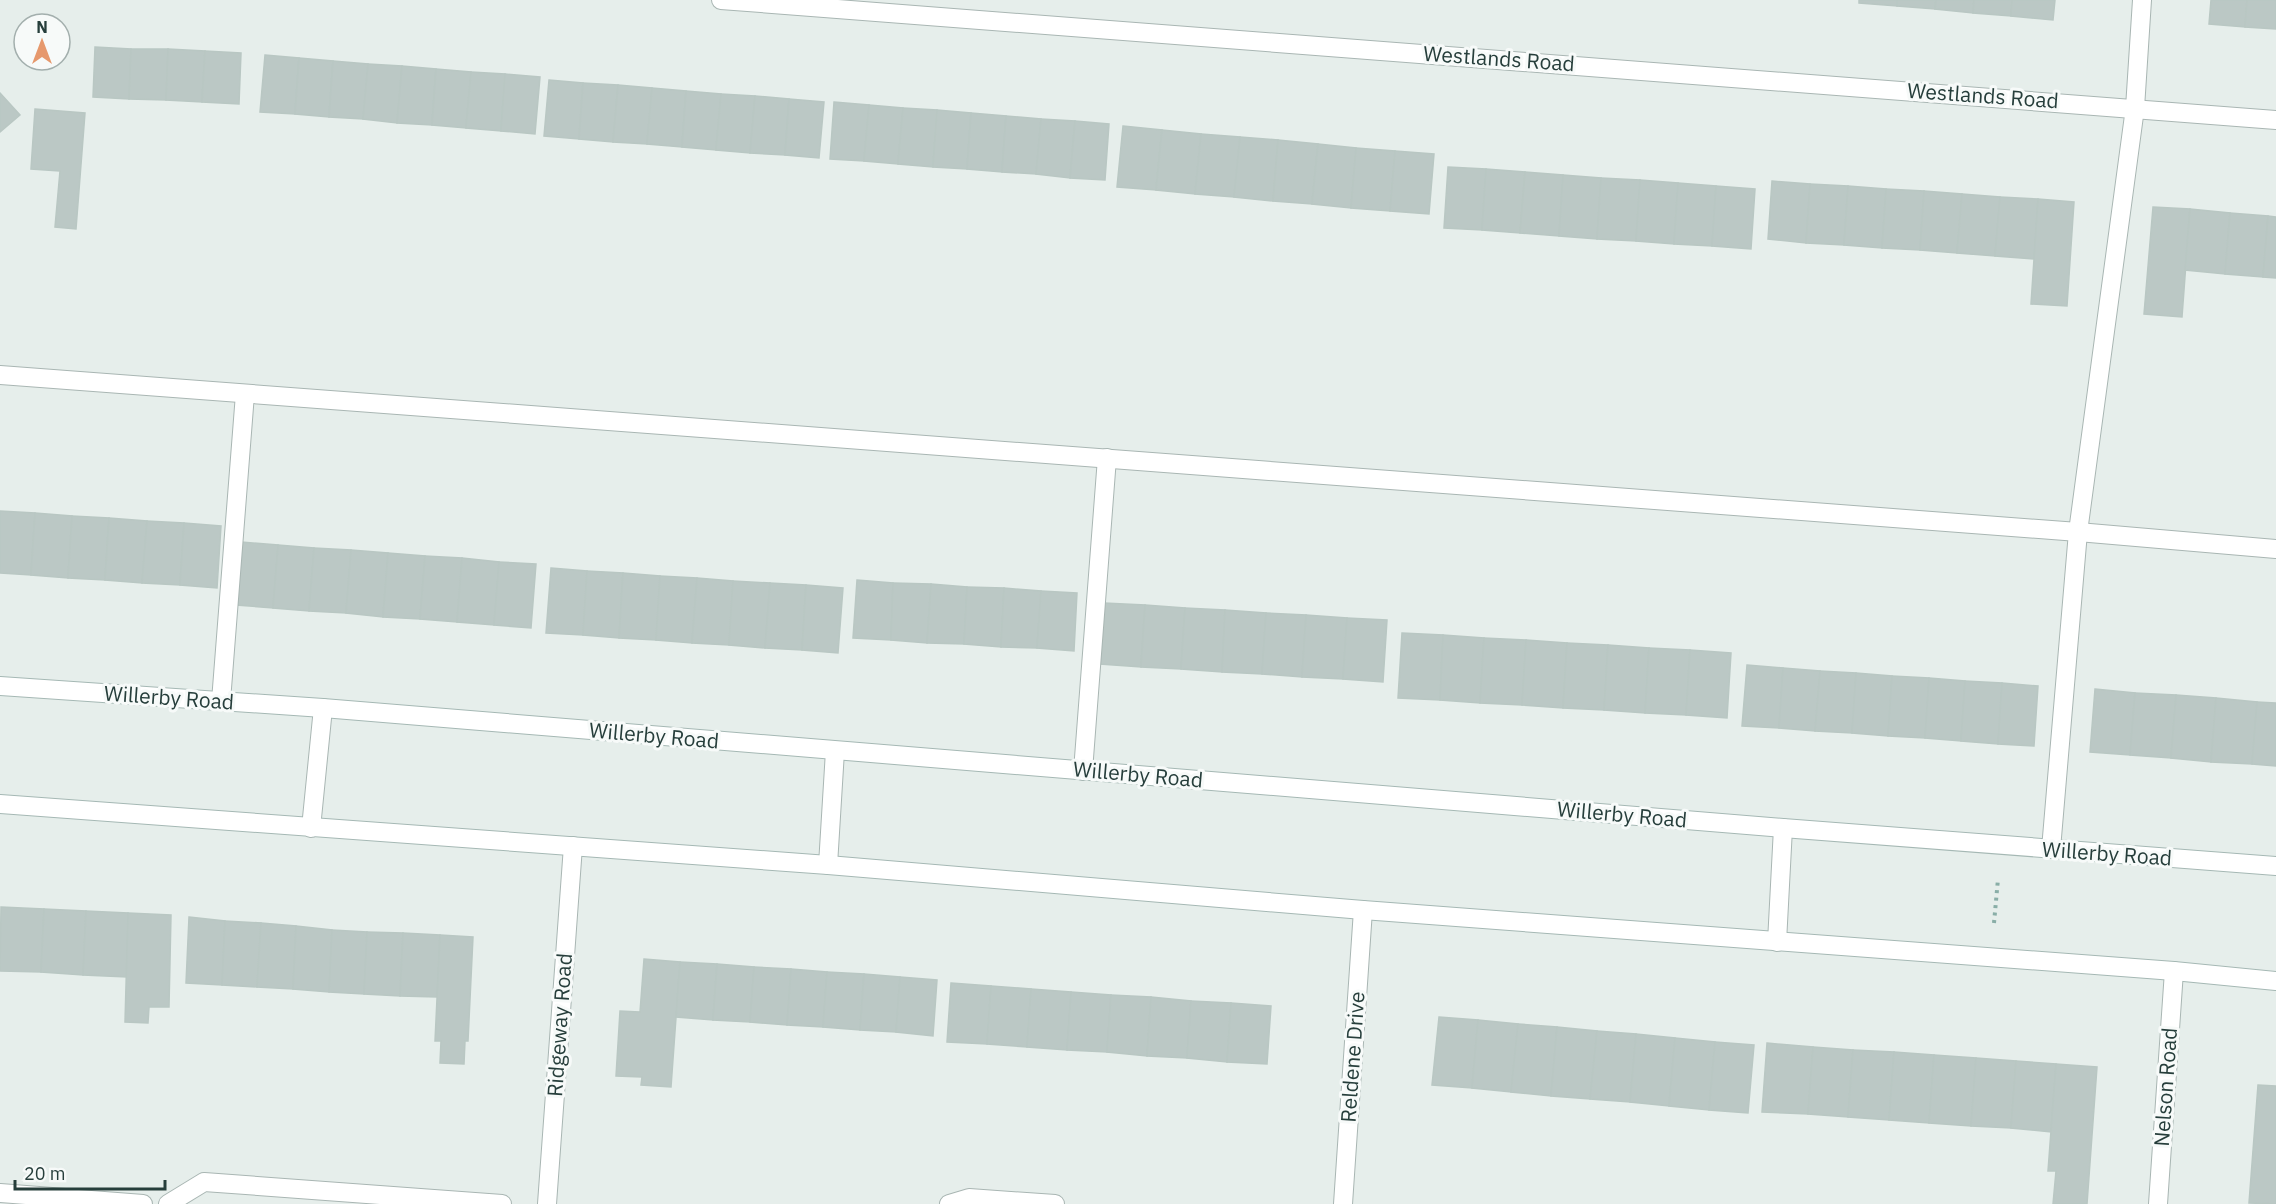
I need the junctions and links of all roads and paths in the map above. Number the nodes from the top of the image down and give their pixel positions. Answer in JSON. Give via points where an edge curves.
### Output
{"nodes":[{"id":1,"x":721,"y":0,"type":"edge"},
{"id":2,"x":2142,"y":0,"type":"edge"},
{"id":3,"x":2135,"y":108,"type":"junction"},
{"id":4,"x":2276,"y":120,"type":"edge"},
{"id":5,"x":0,"y":375,"type":"edge"},
{"id":6,"x":245,"y":394,"type":"junction"},
{"id":7,"x":1107,"y":458,"type":"junction"},
{"id":8,"x":2078,"y":532,"type":"junction"},
{"id":9,"x":2276,"y":549,"type":"edge"},
{"id":10,"x":0,"y":686,"type":"edge"},
{"id":11,"x":221,"y":701,"type":"junction"},
{"id":12,"x":323,"y":708,"type":"junction"},
{"id":13,"x":835,"y":751,"type":"junction"},
{"id":14,"x":1083,"y":771,"type":"junction"},
{"id":15,"x":0,"y":804,"type":"edge"},
{"id":16,"x":311,"y":828,"type":"junction"},
{"id":17,"x":1783,"y":828,"type":"junction"},
{"id":18,"x":573,"y":846,"type":"junction"},
{"id":19,"x":2000,"y":846,"type":"junction"},
{"id":20,"x":2051,"y":849,"type":"junction"},
{"id":21,"x":828,"y":865,"type":"junction"},
{"id":22,"x":2276,"y":866,"type":"edge"},
{"id":23,"x":1363,"y":910,"type":"junction"},
{"id":24,"x":1777,"y":942,"type":"junction"},
{"id":25,"x":1991,"y":957,"type":"junction"},
{"id":26,"x":2174,"y":971,"type":"junction"},
{"id":27,"x":2276,"y":981,"type":"edge"},
{"id":28,"x":0,"y":1193,"type":"edge"},
{"id":29,"x":143,"y":1204,"type":"edge"},
{"id":30,"x":168,"y":1204,"type":"edge"},
{"id":31,"x":502,"y":1204,"type":"edge"},
{"id":32,"x":547,"y":1204,"type":"edge"},
{"id":33,"x":949,"y":1204,"type":"edge"},
{"id":34,"x":1055,"y":1204,"type":"edge"},
{"id":35,"x":1343,"y":1204,"type":"edge"},
{"id":36,"x":2158,"y":1204,"type":"edge"}],
"edges":[{"from":1,"to":3,"type":"street","name":"Westlands Road"},
{"from":2,"to":3,"type":"street"},
{"from":3,"to":4,"type":"street","name":"Westlands Road"},
{"from":3,"to":8,"type":"street"},
{"from":5,"to":6,"type":"street"},
{"from":6,"to":7,"type":"street"},
{"from":6,"to":11,"type":"street"},
{"from":7,"to":8,"type":"street"},
{"from":7,"to":14,"type":"street"},
{"from":8,"to":9,"type":"street"},
{"from":8,"to":20,"type":"street"},
{"from":10,"to":11,"type":"street","name":"Willerby Road"},
{"from":11,"to":12,"type":"street","name":"Willerby Road"},
{"from":12,"to":13,"type":"street","name":"Willerby Road"},
{"from":12,"to":16,"type":"street"},
{"from":13,"to":14,"type":"street","name":"Willerby Road"},
{"from":13,"to":21,"type":"street"},
{"from":14,"to":17,"type":"street","name":"Willerby Road"},
{"from":15,"to":16,"type":"street"},
{"from":16,"to":18,"type":"street"},
{"from":17,"to":19,"type":"street","name":"Willerby Road"},
{"from":17,"to":24,"type":"street"},
{"from":18,"to":21,"type":"street"},
{"from":18,"to":32,"type":"street","name":"Ridgeway Road"},
{"from":19,"to":20,"type":"street","name":"Willerby Road"},
{"from":19,"to":25,"type":"path"},
{"from":20,"to":22,"type":"street","name":"Willerby Road"},
{"from":21,"to":23,"type":"street"},
{"from":23,"to":24,"type":"street"},
{"from":23,"to":35,"type":"street","name":"Reldene Drive"},
{"from":24,"to":25,"type":"street"},
{"from":25,"to":26,"type":"street"},
{"from":26,"to":27,"type":"street"},
{"from":26,"to":36,"type":"street","name":"Nelson Road"},
{"from":28,"to":29,"type":"street"},
{"from":30,"to":31,"type":"street","via":[[204,1182]]},
{"from":33,"to":34,"type":"street","via":[[969,1198]]}]}
